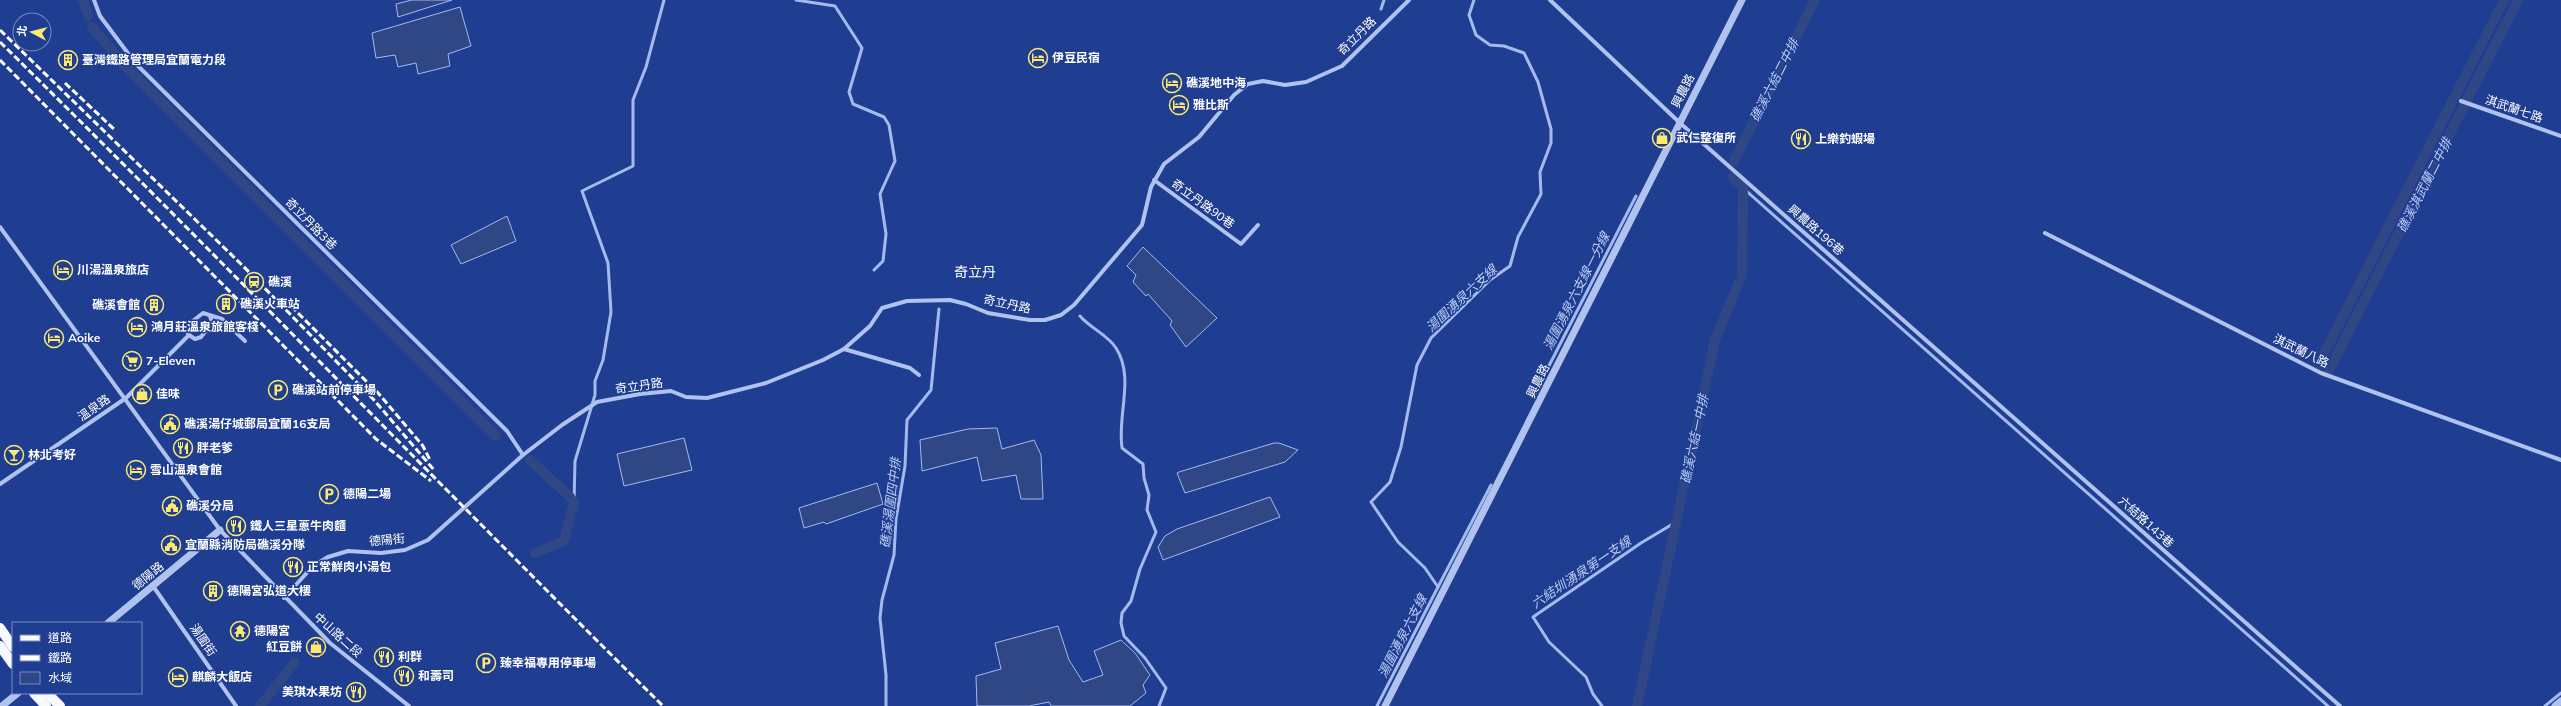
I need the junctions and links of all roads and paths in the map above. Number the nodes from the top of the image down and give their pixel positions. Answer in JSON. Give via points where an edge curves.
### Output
{"nodes":[{"id":1,"x":94,"y":0,"type":"edge"},
{"id":2,"x":1409,"y":0,"type":"edge"},
{"id":3,"x":1550,"y":0,"type":"edge"},
{"id":4,"x":1742,"y":0,"type":"edge"},
{"id":5,"x":2461,"y":101,"type":"dead end"},
{"id":6,"x":1680,"y":123,"type":"junction"},
{"id":7,"x":2561,"y":136,"type":"edge"},
{"id":8,"x":1154,"y":180,"type":"junction"},
{"id":9,"x":1258,"y":225,"type":"dead end"},
{"id":10,"x":0,"y":227,"type":"edge"},
{"id":11,"x":2045,"y":233,"type":"dead end"},
{"id":12,"x":210,"y":316,"type":"junction"},
{"id":13,"x":188,"y":335,"type":"junction"},
{"id":14,"x":245,"y":341,"type":"dead end"},
{"id":15,"x":844,"y":349,"type":"junction"},
{"id":16,"x":1939,"y":352,"type":"joint"},
{"id":17,"x":920,"y":375,"type":"dead end"},
{"id":18,"x":126,"y":398,"type":"junction"},
{"id":19,"x":523,"y":455,"type":"junction"},
{"id":20,"x":2561,"y":460,"type":"edge"},
{"id":21,"x":0,"y":484,"type":"edge"},
{"id":22,"x":220,"y":530,"type":"junction"},
{"id":23,"x":153,"y":586,"type":"junction"},
{"id":24,"x":284,"y":598,"type":"junction"},
{"id":25,"x":109,"y":622,"type":"edge"},
{"id":26,"x":0,"y":628,"type":"edge"},
{"id":27,"x":0,"y":646,"type":"edge"},
{"id":28,"x":12,"y":646,"type":"edge"},
{"id":29,"x":12,"y":663,"type":"edge"},
{"id":30,"x":17,"y":694,"type":"edge"},
{"id":31,"x":35,"y":694,"type":"edge"},
{"id":32,"x":48,"y":694,"type":"edge"},
{"id":33,"x":2561,"y":701,"type":"edge"},
{"id":34,"x":2,"y":706,"type":"edge"},
{"id":35,"x":46,"y":706,"type":"edge"},
{"id":36,"x":60,"y":706,"type":"edge"},
{"id":37,"x":236,"y":706,"type":"edge"},
{"id":38,"x":409,"y":706,"type":"edge"},
{"id":39,"x":1385,"y":706,"type":"edge"},
{"id":40,"x":2340,"y":706,"type":"edge"},
{"id":41,"x":2555,"y":706,"type":"edge"}],
"edges":[{"from":1,"to":19,"type":"street","name":"奇立丹路3巷","via":[[100,16],[136,64],[507,431]]},
{"from":2,"to":8,"type":"street","name":"奇立丹路","via":[[1342,66],[1306,82],[1285,85],[1263,81],[1248,84],[1234,95],[1199,137],[1164,164]]},
{"from":3,"to":6,"type":"street"},
{"from":4,"to":6,"type":"street","name":"興農路"},
{"from":5,"to":7,"type":"street","name":"淇武蘭七路"},
{"from":6,"to":16,"type":"street","name":"興農路196巷"},
{"from":6,"to":39,"type":"street","name":"興農路"},
{"from":8,"to":9,"type":"street","name":"奇立丹路90巷","via":[[1241,244]]},
{"from":8,"to":15,"type":"street","name":"奇立丹路","via":[[1142,225],[1074,305],[1061,315],[1045,320],[1030,320],[988,313],[950,300],[907,302],[882,308],[870,326]]},
{"from":10,"to":18,"type":"street","name":"中山路二段"},
{"from":11,"to":20,"type":"street","name":"淇武蘭八路","via":[[2320,373]]},
{"from":12,"to":13,"type":"street","name":"溫泉路","via":[[203,313],[189,324]]},
{"from":12,"to":13,"type":"street","via":[[212,324],[202,336],[195,339]]},
{"from":12,"to":14,"type":"street","via":[[222,319]]},
{"from":13,"to":18,"type":"street","name":"溫泉路"},
{"from":15,"to":17,"type":"street","via":[[910,368]]},
{"from":15,"to":19,"type":"street","name":"奇立丹路","via":[[766,383],[707,398],[686,397],[671,391],[597,402]]},
{"from":16,"to":40,"type":"street","name":"六結路143巷"},
{"from":18,"to":21,"type":"street","name":"溫泉路"},
{"from":18,"to":22,"type":"street","name":"中山路二段"},
{"from":19,"to":24,"type":"street","name":"德陽街","via":[[428,540],[405,550],[381,553],[348,551],[328,557],[313,566]]},
{"from":22,"to":23,"type":"street","name":"德陽路"},
{"from":22,"to":24,"type":"street","name":"中山路二段"},
{"from":23,"to":25,"type":"street","name":"德陽路"},
{"from":23,"to":37,"type":"street","name":"湯圍街"},
{"from":24,"to":38,"type":"street","name":"中山路二段","via":[[330,644]]},
{"from":26,"to":28,"type":"main road"},
{"from":27,"to":29,"type":"main road"},
{"from":30,"to":34,"type":"street"},
{"from":31,"to":35,"type":"main road"},
{"from":32,"to":36,"type":"main road"},
{"from":33,"to":41,"type":"street"}]}
